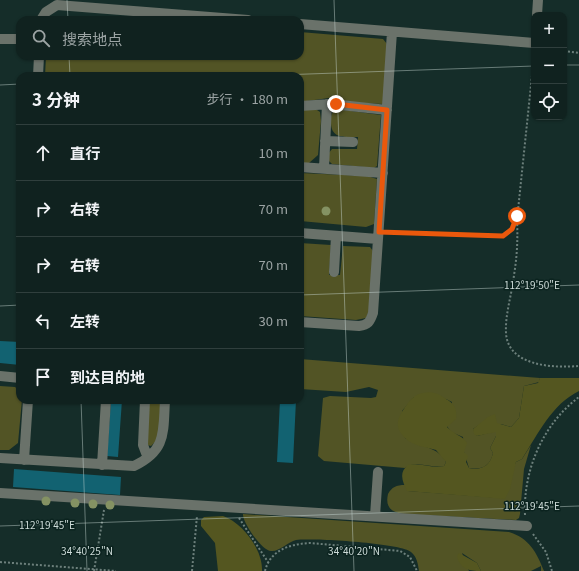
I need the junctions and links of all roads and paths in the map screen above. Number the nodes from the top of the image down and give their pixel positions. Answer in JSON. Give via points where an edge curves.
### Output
{"nodes":[{"id":1,"x":538,"y":0,"type":"edge"},
{"id":2,"x":85,"y":3,"type":"edge"},
{"id":3,"x":537,"y":12,"type":"edge"},
{"id":4,"x":42,"y":16,"type":"edge"},
{"id":5,"x":210,"y":16,"type":"edge"},
{"id":6,"x":304,"y":24,"type":"edge"},
{"id":7,"x":392,"y":32,"type":"junction"},
{"id":8,"x":0,"y":38,"type":"edge"},
{"id":9,"x":16,"y":39,"type":"edge"},
{"id":10,"x":531,"y":42,"type":"edge"},
{"id":11,"x":567,"y":51,"type":"edge"},
{"id":12,"x":579,"y":53,"type":"edge"},
{"id":13,"x":39,"y":60,"type":"edge"},
{"id":14,"x":38,"y":72,"type":"edge"},
{"id":15,"x":531,"y":84,"type":"edge"},
{"id":16,"x":327,"y":104,"type":"junction"},
{"id":17,"x":304,"y":106,"type":"edge"},
{"id":18,"x":387,"y":110,"type":"junction"},
{"id":19,"x":325,"y":141,"type":"junction"},
{"id":20,"x":353,"y":142,"type":"dead end"},
{"id":21,"x":304,"y":167,"type":"edge"},
{"id":22,"x":324,"y":168,"type":"junction"},
{"id":23,"x":383,"y":173,"type":"junction"},
{"id":24,"x":517,"y":216,"type":"junction"},
{"id":25,"x":304,"y":233,"type":"edge"},
{"id":26,"x":336,"y":236,"type":"junction"},
{"id":27,"x":378,"y":236,"type":"junction"},
{"id":28,"x":334,"y":272,"type":"dead end"},
{"id":29,"x":304,"y":322,"type":"edge"},
{"id":30,"x":579,"y":366,"type":"edge"},
{"id":31,"x":0,"y":376,"type":"edge"},
{"id":32,"x":16,"y":378,"type":"edge"},
{"id":33,"x":579,"y":397,"type":"edge"},
{"id":34,"x":28,"y":404,"type":"edge"},
{"id":35,"x":106,"y":404,"type":"edge"},
{"id":36,"x":145,"y":404,"type":"edge"},
{"id":37,"x":165,"y":404,"type":"edge"},
{"id":38,"x":150,"y":455,"type":"junction"},
{"id":39,"x":0,"y":458,"type":"edge"},
{"id":40,"x":24,"y":460,"type":"junction"},
{"id":41,"x":102,"y":465,"type":"junction"},
{"id":42,"x":378,"y":472,"type":"dead end"},
{"id":43,"x":0,"y":493,"type":"edge"},
{"id":44,"x":105,"y":499,"type":"junction"},
{"id":45,"x":198,"y":505,"type":"junction"},
{"id":46,"x":231,"y":507,"type":"junction"},
{"id":47,"x":375,"y":516,"type":"junction"},
{"id":48,"x":527,"y":526,"type":"junction"},
{"id":49,"x":0,"y":562,"type":"edge"},
{"id":50,"x":268,"y":562,"type":"junction"},
{"id":51,"x":94,"y":570,"type":"edge"},
{"id":52,"x":116,"y":571,"type":"edge"},
{"id":53,"x":192,"y":571,"type":"edge"},
{"id":54,"x":265,"y":571,"type":"edge"},
{"id":55,"x":417,"y":571,"type":"edge"},
{"id":56,"x":552,"y":571,"type":"edge"}],
"edges":[{"from":1,"to":3,"type":"lane"},
{"from":2,"to":4,"type":"lane","via":[[53,7]]},
{"from":2,"to":5,"type":"lane"},
{"from":6,"to":7,"type":"lane"},
{"from":7,"to":10,"type":"lane"},
{"from":7,"to":18,"type":"lane"},
{"from":8,"to":9,"type":"lane"},
{"from":11,"to":12,"type":"path"},
{"from":13,"to":14,"type":"lane"},
{"from":15,"to":24,"type":"path"},
{"from":16,"to":17,"type":"lane"},
{"from":16,"to":18,"type":"lane"},
{"from":16,"to":19,"type":"lane"},
{"from":18,"to":23,"type":"lane"},
{"from":19,"to":20,"type":"lane"},
{"from":19,"to":22,"type":"lane"},
{"from":21,"to":22,"type":"lane"},
{"from":22,"to":23,"type":"lane"},
{"from":23,"to":27,"type":"lane"},
{"from":24,"to":27,"type":"path","via":[[512,229],[503,236]]},
{"from":24,"to":30,"type":"path","via":[[516,256],[506,324],[510,346],[517,354],[537,364]]},
{"from":25,"to":26,"type":"lane"},
{"from":26,"to":27,"type":"lane"},
{"from":26,"to":28,"type":"lane"},
{"from":27,"to":29,"type":"lane","via":[[373,313],[367,324],[359,326]]},
{"from":31,"to":32,"type":"lane"},
{"from":33,"to":48,"type":"path","via":[[564,410],[541,442],[530,474],[524,512]]},
{"from":34,"to":40,"type":"lane"},
{"from":35,"to":41,"type":"lane"},
{"from":36,"to":38,"type":"lane","via":[[143,445],[146,453]]},
{"from":37,"to":38,"type":"lane","via":[[162,443]]},
{"from":38,"to":41,"type":"lane","via":[[134,466]]},
{"from":39,"to":40,"type":"lane"},
{"from":40,"to":41,"type":"lane"},
{"from":42,"to":47,"type":"lane"},
{"from":43,"to":44,"type":"lane"},
{"from":44,"to":45,"type":"lane"},
{"from":44,"to":51,"type":"path"},
{"from":45,"to":46,"type":"lane"},
{"from":45,"to":53,"type":"path"},
{"from":46,"to":47,"type":"lane"},
{"from":46,"to":50,"type":"path"},
{"from":47,"to":48,"type":"lane"},
{"from":48,"to":56,"type":"path","via":[[546,552]]},
{"from":49,"to":51,"type":"path"},
{"from":50,"to":54,"type":"path"},
{"from":50,"to":55,"type":"path","via":[[274,554],[295,544],[316,544],[400,550],[410,556]]},
{"from":51,"to":52,"type":"path"}]}
